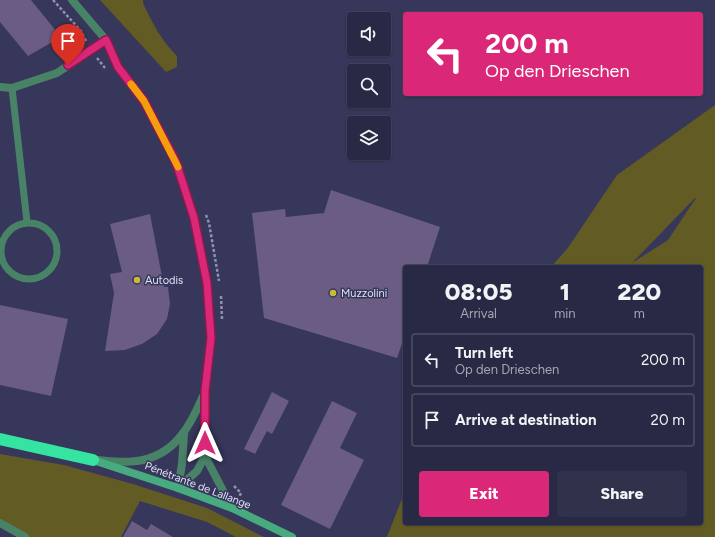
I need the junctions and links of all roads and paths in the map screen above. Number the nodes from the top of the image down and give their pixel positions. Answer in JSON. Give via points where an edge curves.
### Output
{"nodes":[{"id":1,"x":53,"y":0,"type":"edge"},
{"id":2,"x":72,"y":0,"type":"edge"},
{"id":3,"x":106,"y":40,"type":"junction"},
{"id":4,"x":90,"y":50,"type":"junction"},
{"id":5,"x":118,"y":67,"type":"junction"},
{"id":6,"x":0,"y":87,"type":"edge"},
{"id":7,"x":12,"y":88,"type":"junction"},
{"id":8,"x":204,"y":208,"type":"dead end"},
{"id":9,"x":27,"y":222,"type":"junction"},
{"id":10,"x":220,"y":286,"type":"dead end"},
{"id":11,"x":220,"y":293,"type":"dead end"},
{"id":12,"x":222,"y":321,"type":"dead end"},
{"id":13,"x":205,"y":391,"type":"junction"},
{"id":14,"x":184,"y":434,"type":"junction"},
{"id":15,"x":0,"y":439,"type":"edge"},
{"id":16,"x":0,"y":444,"type":"edge"},
{"id":17,"x":37,"y":447,"type":"junction"},
{"id":18,"x":205,"y":456,"type":"junction"},
{"id":19,"x":93,"y":460,"type":"junction"},
{"id":20,"x":233,"y":485,"type":"dead end"},
{"id":21,"x":178,"y":488,"type":"junction"},
{"id":22,"x":232,"y":508,"type":"junction"},
{"id":23,"x":0,"y":523,"type":"edge"},
{"id":24,"x":25,"y":537,"type":"edge"},
{"id":25,"x":292,"y":537,"type":"edge"}],
"edges":[{"from":1,"to":4,"type":"path","via":[[81,31]]},
{"from":2,"to":3,"type":"street"},
{"from":3,"to":4,"type":"street"},
{"from":3,"to":5,"type":"street"},
{"from":4,"to":5,"type":"path","via":[[110,73]]},
{"from":4,"to":7,"type":"street","via":[[56,73]]},
{"from":5,"to":13,"type":"street","via":[[144,101],[176,162],[194,218],[207,283],[211,338]]},
{"from":6,"to":7,"type":"street"},
{"from":7,"to":9,"type":"lane"},
{"from":8,"to":10,"type":"path"},
{"from":9,"to":9,"type":"lane","via":[[10,230],[4,237],[1,255],[10,271],[22,278],[36,278],[52,268],[58,251],[52,233],[36,223]]},
{"from":11,"to":12,"type":"path"},
{"from":13,"to":14,"type":"street","via":[[196,414]]},
{"from":13,"to":18,"type":"street"},
{"from":14,"to":19,"type":"street","via":[[153,458],[136,461]]},
{"from":14,"to":21,"type":"street"},
{"from":15,"to":17,"type":"highway"},
{"from":16,"to":17,"type":"highway"},
{"from":17,"to":19,"type":"highway"},
{"from":18,"to":21,"type":"street","via":[[196,471]]},
{"from":18,"to":22,"type":"street"},
{"from":19,"to":21,"type":"main road","name":"Pénétrante de Lallange"},
{"from":20,"to":22,"type":"path","via":[[241,493]]},
{"from":21,"to":22,"type":"main road","name":"Pénétrante de Lallange"},
{"from":22,"to":25,"type":"main road","name":"Pénétrante de Lallange"},
{"from":23,"to":24,"type":"street"}]}
